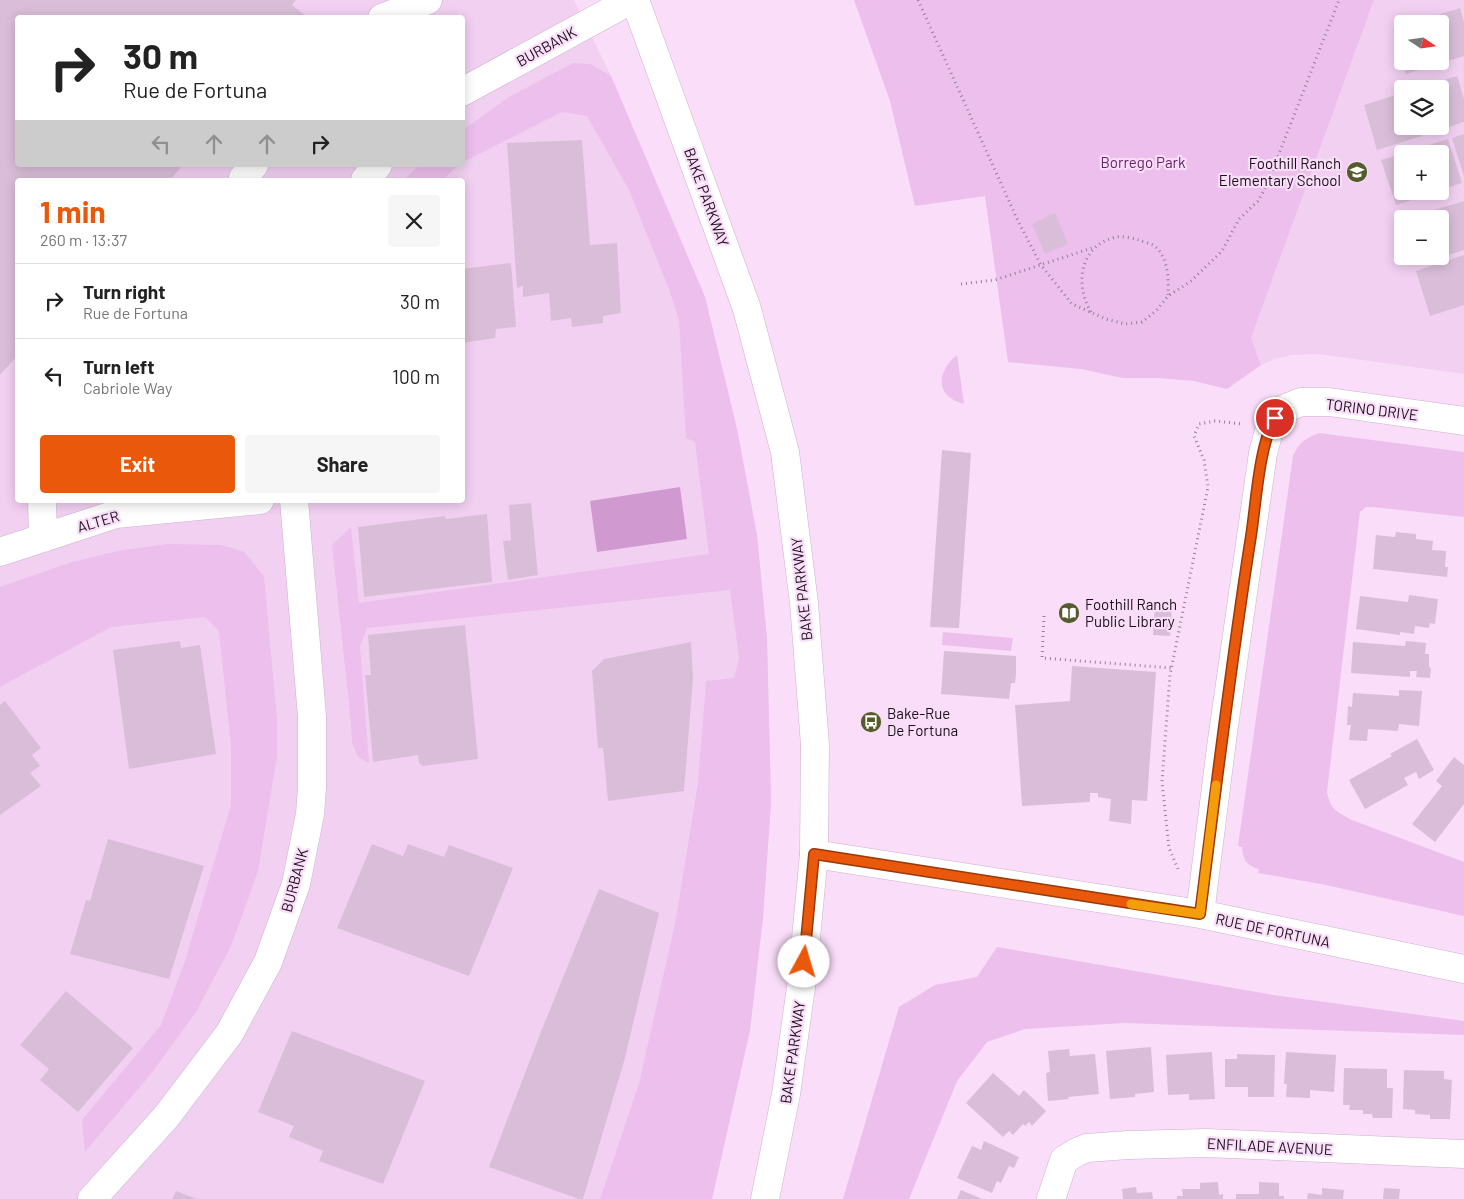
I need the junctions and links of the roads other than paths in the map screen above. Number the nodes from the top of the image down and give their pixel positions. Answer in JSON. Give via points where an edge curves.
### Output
{"nodes":[{"id":1,"x":428,"y":0,"type":"edge"},
{"id":2,"x":631,"y":0,"type":"edge"},
{"id":3,"x":635,"y":0,"type":"edge"},
{"id":4,"x":396,"y":11,"type":"edge"},
{"id":5,"x":465,"y":90,"type":"edge"},
{"id":6,"x":252,"y":167,"type":"edge"},
{"id":7,"x":376,"y":167,"type":"edge"},
{"id":8,"x":243,"y":178,"type":"edge"},
{"id":9,"x":368,"y":178,"type":"edge"},
{"id":10,"x":1464,"y":421,"type":"edge"},
{"id":11,"x":42,"y":503,"type":"edge"},
{"id":12,"x":229,"y":503,"type":"edge"},
{"id":13,"x":294,"y":503,"type":"edge"},
{"id":14,"x":44,"y":538,"type":"junction"},
{"id":15,"x":0,"y":552,"type":"edge"},
{"id":16,"x":814,"y":854,"type":"junction"},
{"id":17,"x":1200,"y":914,"type":"junction"},
{"id":18,"x":1464,"y":969,"type":"edge"},
{"id":19,"x":1464,"y":1154,"type":"edge"},
{"id":20,"x":92,"y":1199,"type":"edge"},
{"id":21,"x":765,"y":1199,"type":"edge"},
{"id":22,"x":1051,"y":1199,"type":"edge"}],
"edges":[{"from":1,"to":4,"type":"street"},
{"from":2,"to":5,"type":"street","name":"BURBANK"},
{"from":3,"to":16,"type":"street","name":"BAKE PARKWAY","via":[[747,309],[785,452],[804,603],[814,726]]},
{"from":6,"to":8,"type":"street"},
{"from":7,"to":9,"type":"street"},
{"from":10,"to":17,"type":"street","name":"TORINO DRIVE","via":[[1329,402],[1301,402],[1275,418],[1263,453],[1248,551]]},
{"from":11,"to":14,"type":"street"},
{"from":12,"to":14,"type":"street","name":"ALTER","via":[[116,514]]},
{"from":13,"to":20,"type":"street","name":"BURBANK","via":[[312,717],[310,814],[296,884],[268,962],[229,1034],[166,1117]]},
{"from":14,"to":15,"type":"street","name":"ALTER"},
{"from":16,"to":17,"type":"street","name":"RUE DE FORTUNA"},
{"from":16,"to":21,"type":"street","name":"BAKE PARKWAY","via":[[788,1085]]},
{"from":17,"to":18,"type":"street","name":"RUE DE FORTUNA"},
{"from":19,"to":22,"type":"street","name":"ENFILADE AVENUE","via":[[1206,1143],[1087,1148],[1064,1160]]}]}
